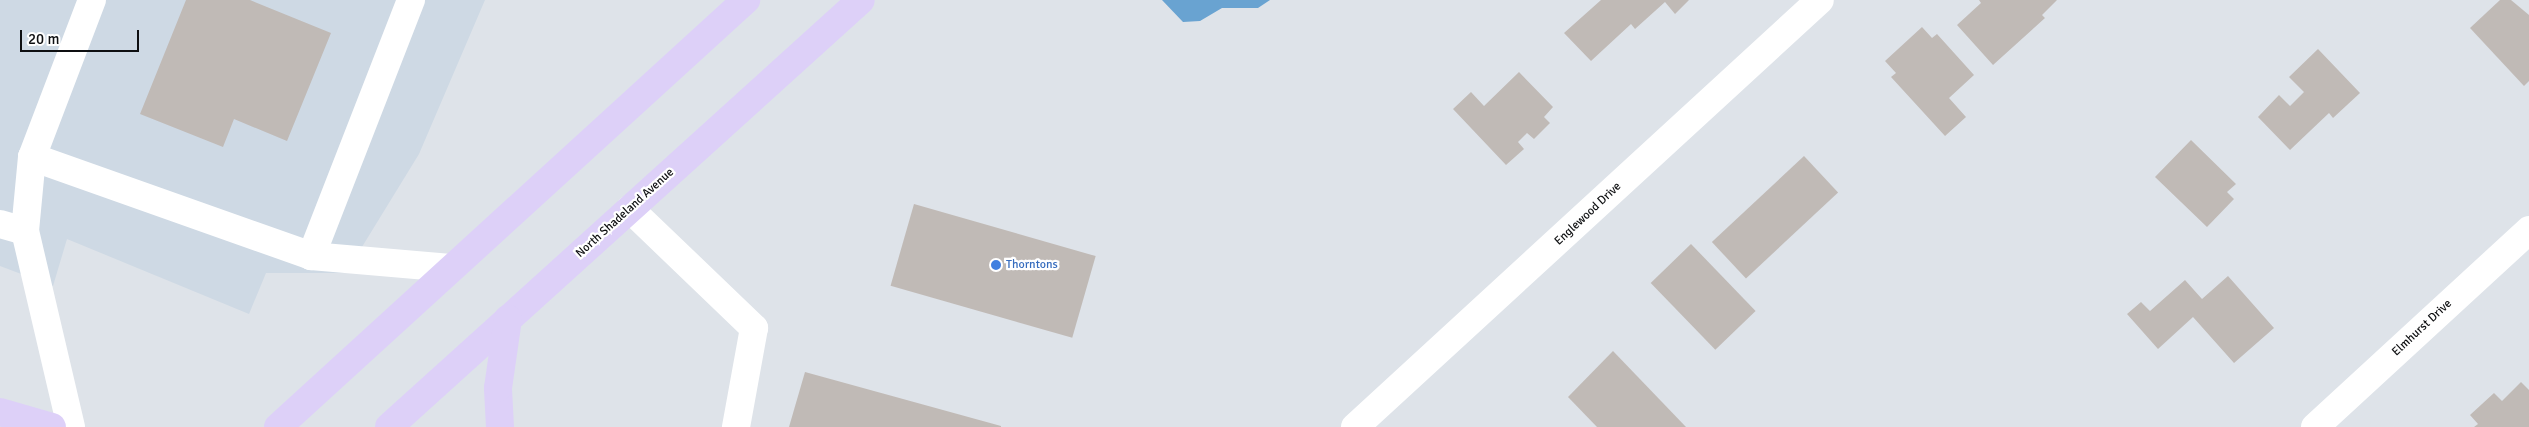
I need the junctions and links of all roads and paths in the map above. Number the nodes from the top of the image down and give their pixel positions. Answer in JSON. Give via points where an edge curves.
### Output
{"nodes":[{"id":1,"x":92,"y":0,"type":"edge"},
{"id":2,"x":411,"y":0,"type":"edge"},
{"id":3,"x":746,"y":0,"type":"edge"},
{"id":4,"x":861,"y":0,"type":"edge"},
{"id":5,"x":1820,"y":0,"type":"edge"},
{"id":6,"x":32,"y":157,"type":"junction"},
{"id":7,"x":630,"y":209,"type":"junction"},
{"id":8,"x":12,"y":228,"type":"edge"},
{"id":9,"x":2529,"y":230,"type":"edge"},
{"id":10,"x":310,"y":256,"type":"junction"},
{"id":11,"x":450,"y":268,"type":"junction"},
{"id":12,"x":508,"y":319,"type":"junction"},
{"id":13,"x":0,"y":412,"type":"edge"},
{"id":14,"x":52,"y":427,"type":"edge"},
{"id":15,"x":71,"y":427,"type":"edge"},
{"id":16,"x":278,"y":427,"type":"edge"},
{"id":17,"x":389,"y":427,"type":"edge"},
{"id":18,"x":500,"y":427,"type":"edge"},
{"id":19,"x":736,"y":427,"type":"edge"},
{"id":20,"x":1355,"y":427,"type":"edge"},
{"id":21,"x":2315,"y":427,"type":"edge"}],
"edges":[{"from":1,"to":6,"type":"street"},
{"from":2,"to":10,"type":"street"},
{"from":3,"to":11,"type":"main road"},
{"from":4,"to":7,"type":"main road","name":"North Shadeland Avenue"},
{"from":5,"to":20,"type":"street","name":"Englewood Drive"},
{"from":6,"to":8,"type":"street"},
{"from":6,"to":10,"type":"street"},
{"from":7,"to":12,"type":"main road","name":"North Shadeland Avenue"},
{"from":7,"to":19,"type":"street","via":[[754,328]]},
{"from":8,"to":15,"type":"street"},
{"from":9,"to":21,"type":"street","name":"Elmhurst Drive"},
{"from":10,"to":11,"type":"street"},
{"from":11,"to":16,"type":"main road"},
{"from":12,"to":17,"type":"main road","name":"North Shadeland Avenue"},
{"from":12,"to":18,"type":"main road","via":[[498,388]]},
{"from":13,"to":14,"type":"main road"}]}
